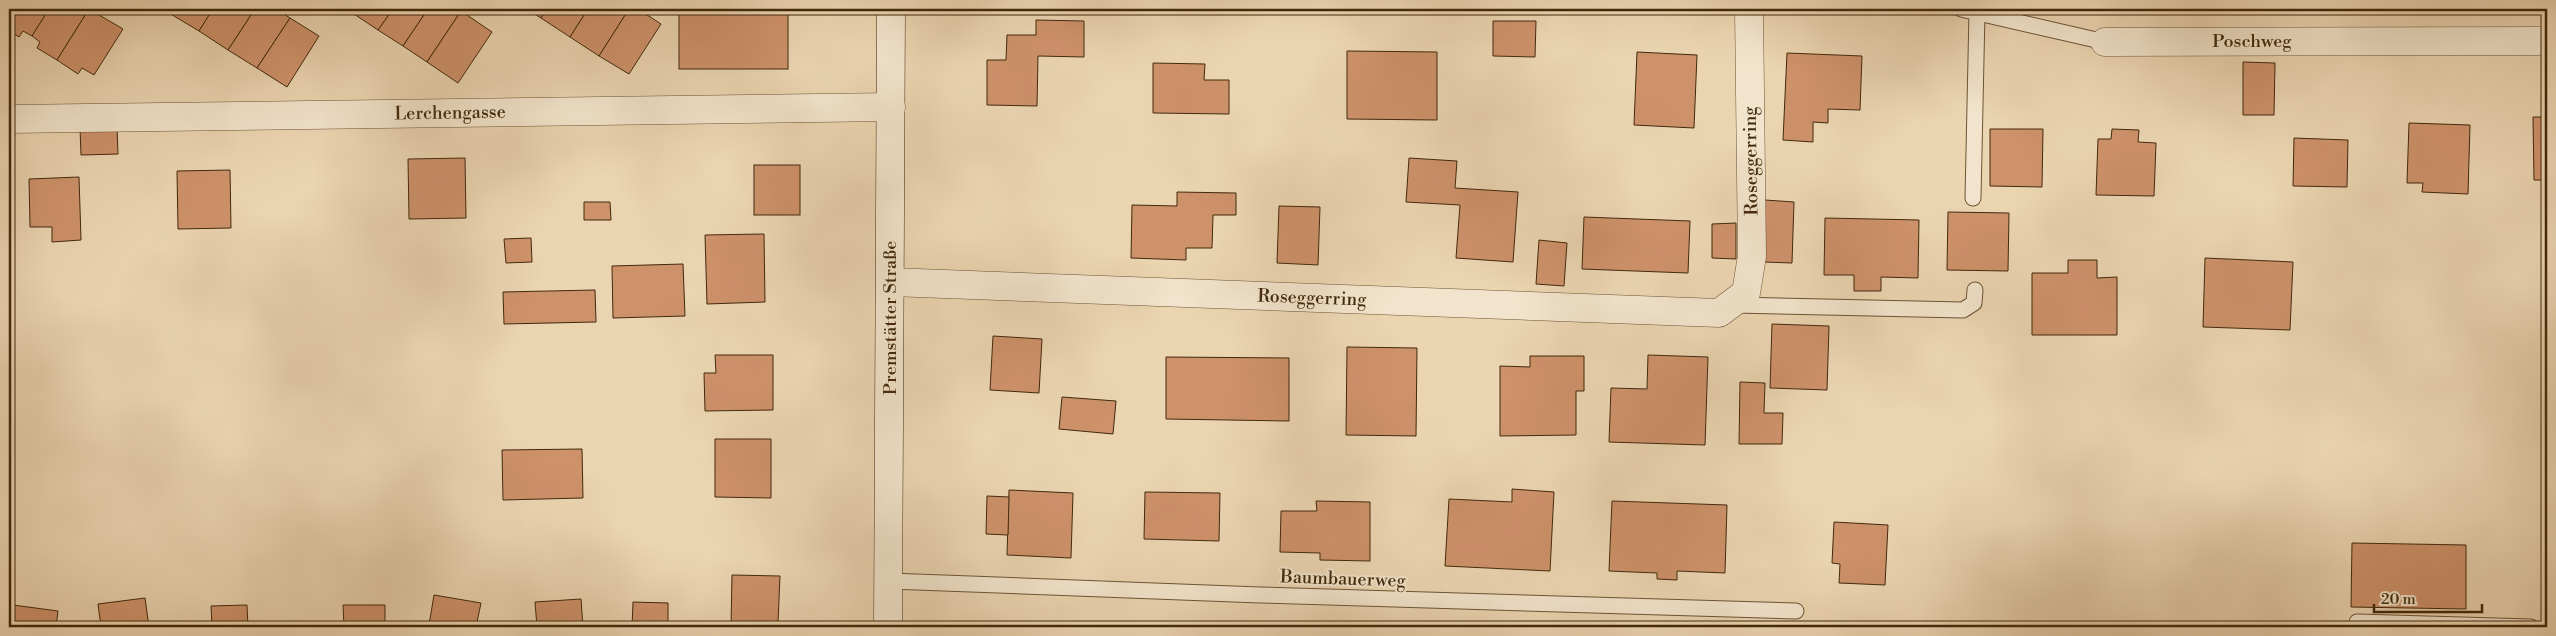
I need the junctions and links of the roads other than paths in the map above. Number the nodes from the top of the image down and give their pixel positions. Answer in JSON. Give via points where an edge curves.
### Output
{"nodes":[{"id":1,"x":891,"y":9,"type":"edge"},
{"id":2,"x":1749,"y":9,"type":"edge"},
{"id":3,"x":1961,"y":9,"type":"edge"},
{"id":4,"x":1977,"y":12,"type":"junction"},
{"id":5,"x":2547,"y":41,"type":"edge"},
{"id":6,"x":2105,"y":42,"type":"joint"},
{"id":7,"x":890,"y":107,"type":"junction"},
{"id":8,"x":9,"y":119,"type":"edge"},
{"id":9,"x":1972,"y":198,"type":"dead end"},
{"id":10,"x":891,"y":282,"type":"junction"},
{"id":11,"x":1975,"y":290,"type":"dead end"},
{"id":12,"x":1731,"y":304,"type":"junction"},
{"id":13,"x":889,"y":581,"type":"junction"},
{"id":14,"x":1796,"y":611,"type":"dead end"},
{"id":15,"x":2357,"y":622,"type":"dead end"},
{"id":16,"x":888,"y":627,"type":"edge"},
{"id":17,"x":2531,"y":627,"type":"edge"}],
"edges":[{"from":1,"to":7,"type":"street","name":"Premstätter Straße"},
{"from":2,"to":12,"type":"street","name":"Roseggerring","via":[[1752,256],[1746,293]]},
{"from":3,"to":4,"type":"lane","name":"Poschweg"},
{"from":4,"to":6,"type":"lane","name":"Poschweg"},
{"from":4,"to":9,"type":"lane"},
{"from":5,"to":6,"type":"street","name":"Poschweg"},
{"from":7,"to":8,"type":"street","name":"Lerchengasse"},
{"from":7,"to":10,"type":"street","name":"Premstätter Straße"},
{"from":10,"to":12,"type":"street","name":"Roseggerring","via":[[1719,313]]},
{"from":10,"to":13,"type":"street","name":"Premstätter Straße"},
{"from":11,"to":12,"type":"lane","name":"Roseggerring","via":[[1974,304],[1963,310]]},
{"from":13,"to":14,"type":"lane","name":"Baumbauerweg"},
{"from":13,"to":16,"type":"street","name":"Premstätter Straße"},
{"from":15,"to":17,"type":"lane"}]}
